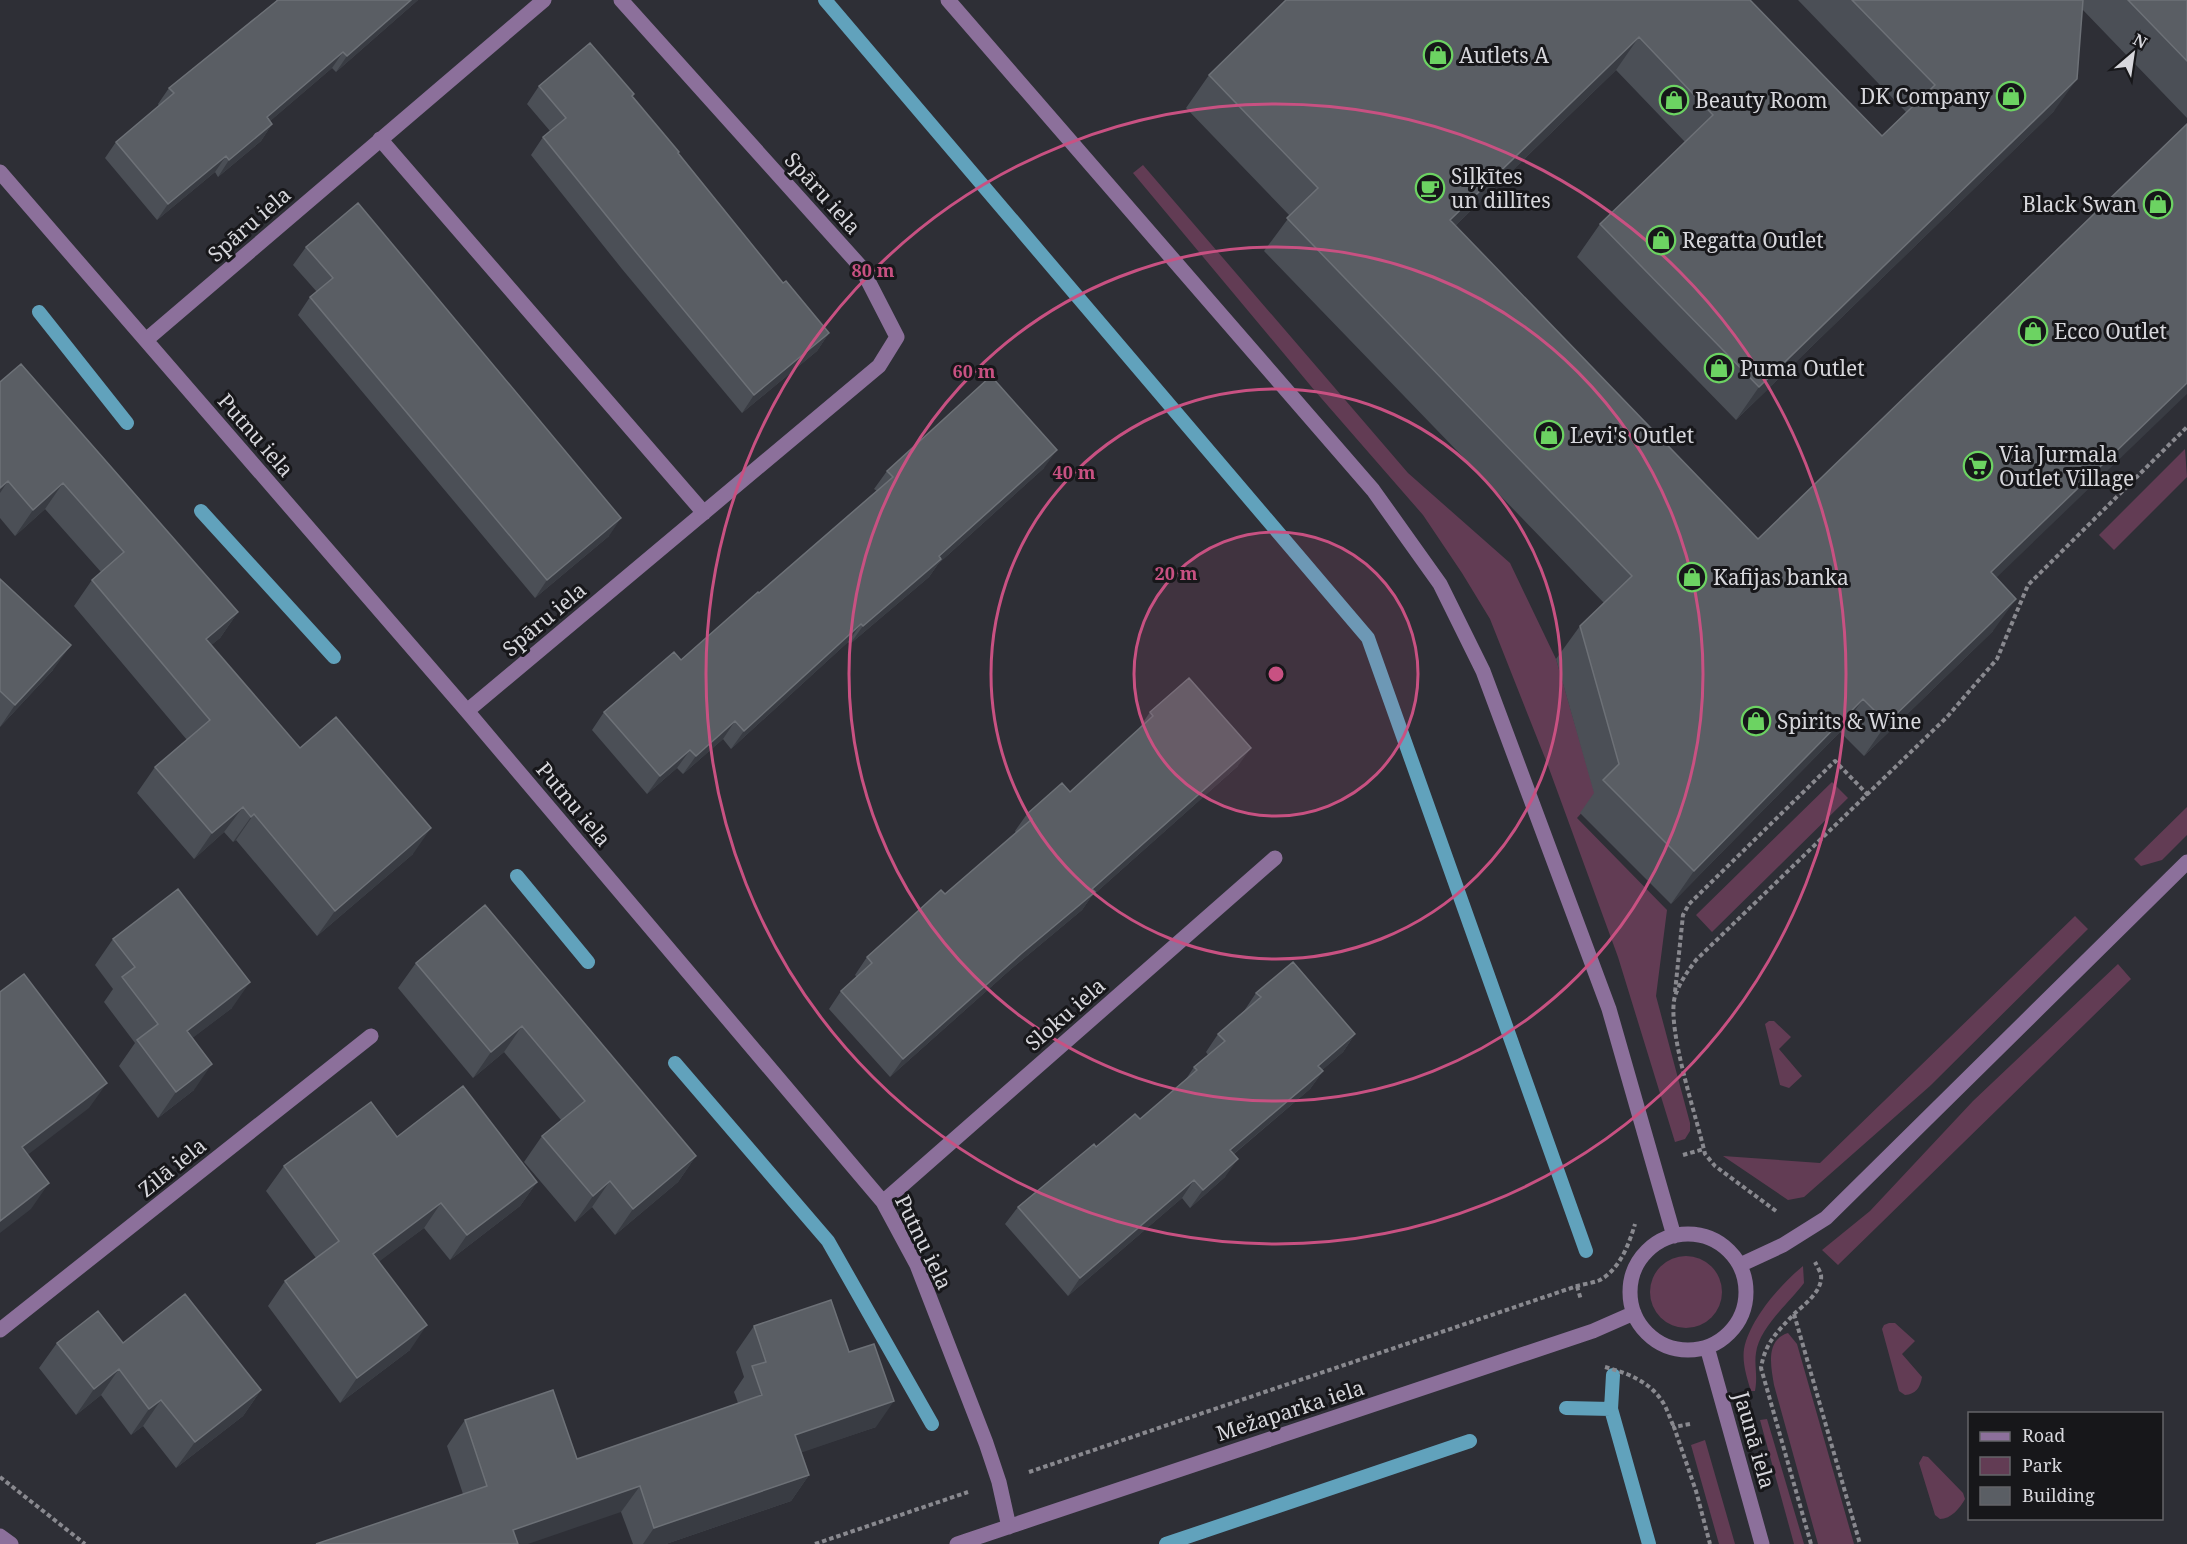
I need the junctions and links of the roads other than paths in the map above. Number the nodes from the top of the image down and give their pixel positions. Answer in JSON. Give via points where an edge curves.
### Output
{"nodes":[{"id":1,"x":544,"y":0,"type":"edge"},
{"id":2,"x":621,"y":0,"type":"edge"},
{"id":3,"x":948,"y":0,"type":"edge"},
{"id":4,"x":380,"y":139,"type":"junction"},
{"id":5,"x":0,"y":171,"type":"edge"},
{"id":6,"x":146,"y":340,"type":"junction"},
{"id":7,"x":704,"y":513,"type":"junction"},
{"id":8,"x":468,"y":711,"type":"junction"},
{"id":9,"x":1275,"y":858,"type":"dead end"},
{"id":10,"x":2187,"y":862,"type":"edge"},
{"id":11,"x":371,"y":1036,"type":"dead end"},
{"id":12,"x":883,"y":1202,"type":"junction"},
{"id":13,"x":1674,"y":1236,"type":"junction"},
{"id":14,"x":1740,"y":1265,"type":"junction"},
{"id":15,"x":1634,"y":1312,"type":"junction"},
{"id":16,"x":0,"y":1330,"type":"edge"},
{"id":17,"x":1707,"y":1347,"type":"junction"},
{"id":18,"x":1009,"y":1527,"type":"junction"},
{"id":19,"x":0,"y":1536,"type":"edge"},
{"id":20,"x":11,"y":1544,"type":"edge"},
{"id":21,"x":957,"y":1544,"type":"edge"},
{"id":22,"x":1762,"y":1544,"type":"edge"}],
"edges":[{"from":1,"to":4,"type":"street","name":"Spāru iela"},
{"from":2,"to":7,"type":"street","name":"Spāru iela","via":[[861,267],[897,337],[879,366]]},
{"from":3,"to":13,"type":"street","via":[[1373,490],[1440,585],[1483,671],[1609,1009]]},
{"from":4,"to":6,"type":"street","name":"Spāru iela"},
{"from":4,"to":7,"type":"street"},
{"from":5,"to":6,"type":"street","name":"Putnu iela"},
{"from":6,"to":8,"type":"street","name":"Putnu iela"},
{"from":7,"to":8,"type":"street","name":"Spāru iela"},
{"from":8,"to":12,"type":"street","name":"Putnu iela"},
{"from":9,"to":12,"type":"street","name":"Sloku iela"},
{"from":10,"to":14,"type":"street","via":[[1826,1218],[1784,1245]]},
{"from":11,"to":16,"type":"street","name":"Zilā iela"},
{"from":12,"to":18,"type":"street","name":"Putnu iela","via":[[917,1265],[986,1443]]},
{"from":13,"to":14,"type":"street","via":[[1693,1234],[1712,1239],[1728,1249]]},
{"from":13,"to":15,"type":"street","via":[[1656,1244],[1642,1257],[1633,1275],[1630,1294]]},
{"from":14,"to":17,"type":"street","via":[[1746,1284],[1745,1304],[1738,1323],[1724,1338]]},
{"from":15,"to":17,"type":"street","via":[[1655,1341],[1671,1348]]},
{"from":15,"to":18,"type":"street","name":"Mežaparka iela","via":[[1593,1331]]},
{"from":17,"to":22,"type":"street","name":"Jaunā iela"},
{"from":18,"to":21,"type":"street","name":"Mežaparka iela"},
{"from":19,"to":20,"type":"street"}]}
